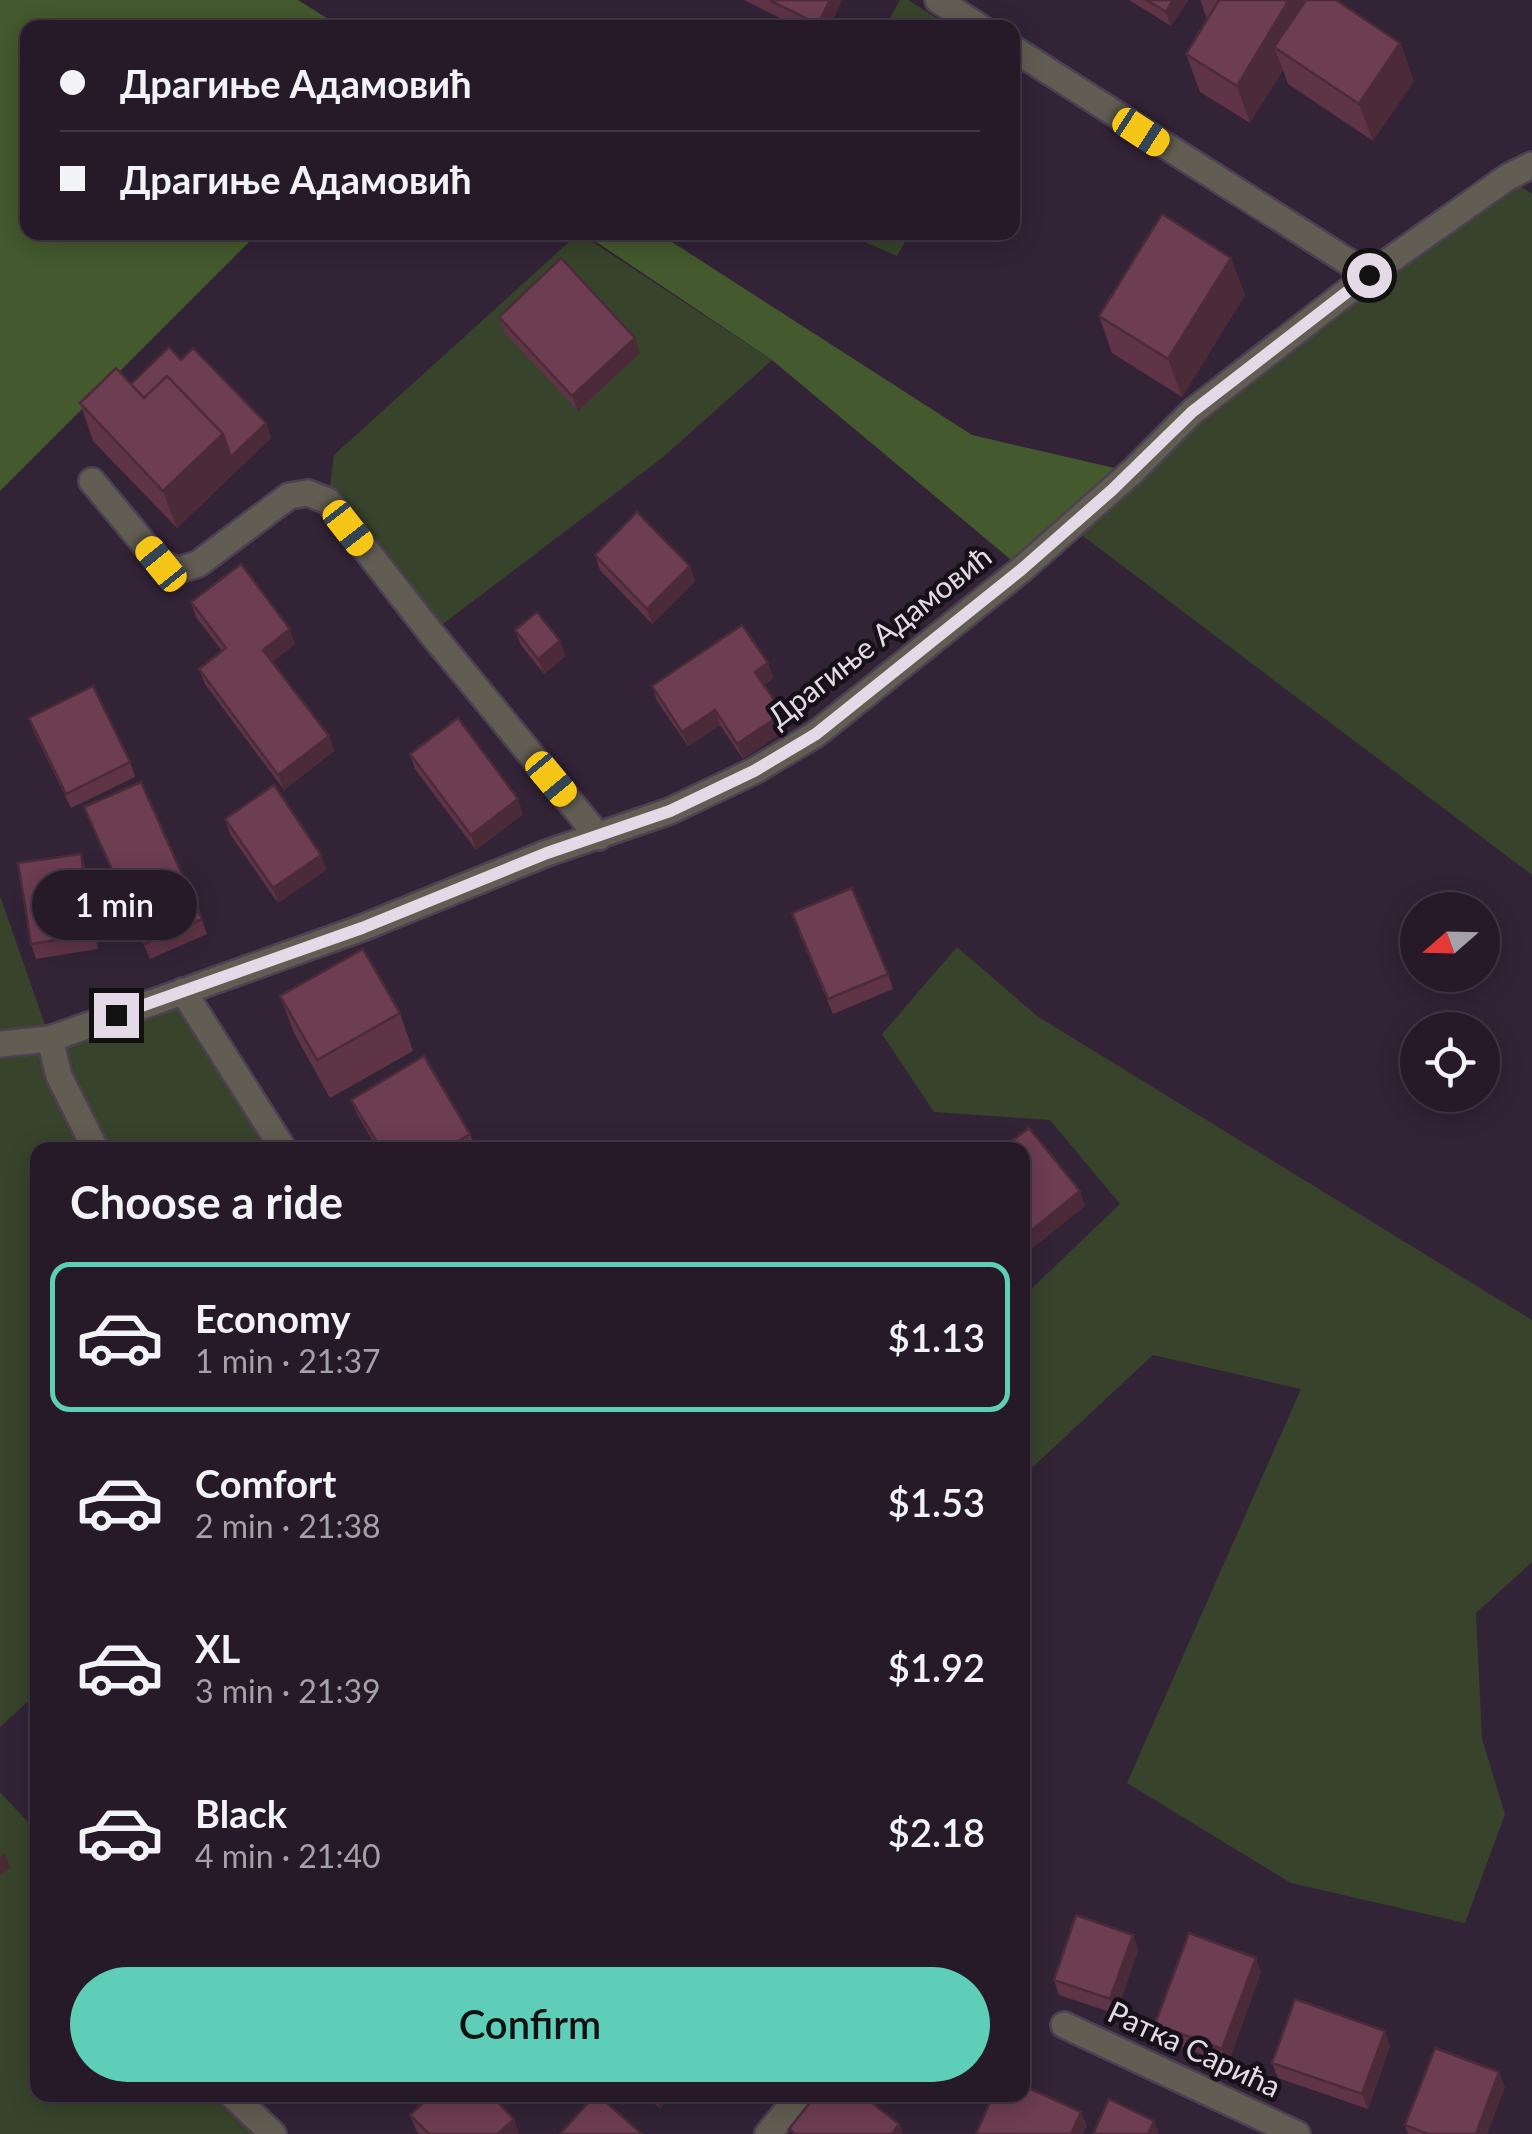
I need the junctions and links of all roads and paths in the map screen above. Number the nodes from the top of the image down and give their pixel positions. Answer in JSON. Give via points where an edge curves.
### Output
{"nodes":[{"id":1,"x":938,"y":0,"type":"edge"},
{"id":2,"x":968,"y":20,"type":"edge"},
{"id":3,"x":1020,"y":53,"type":"edge"},
{"id":4,"x":1532,"y":165,"type":"edge"},
{"id":5,"x":1369,"y":275,"type":"junction"},
{"id":6,"x":92,"y":481,"type":"dead end"},
{"id":7,"x":599,"y":838,"type":"junction"},
{"id":8,"x":183,"y":990,"type":"junction"},
{"id":9,"x":50,"y":1039,"type":"junction"},
{"id":10,"x":0,"y":1044,"type":"edge"},
{"id":11,"x":92,"y":1142,"type":"edge"},
{"id":12,"x":279,"y":1142,"type":"edge"},
{"id":13,"x":1064,"y":2025,"type":"dead end"},
{"id":14,"x":239,"y":2102,"type":"edge"},
{"id":15,"x":794,"y":2102,"type":"edge"},
{"id":16,"x":273,"y":2134,"type":"edge"},
{"id":17,"x":768,"y":2134,"type":"edge"},
{"id":18,"x":1298,"y":2134,"type":"edge"}],
"edges":[{"from":1,"to":2,"type":"street"},
{"from":3,"to":5,"type":"street"},
{"from":4,"to":5,"type":"street","name":"Драгиње Адамовић"},
{"from":5,"to":7,"type":"street","name":"Драгиње Адамовић","via":[[1192,412],[1022,569],[816,734],[721,788]]},
{"from":6,"to":7,"type":"street","via":[[161,564],[179,570],[198,564],[289,496],[308,493],[328,501]]},
{"from":7,"to":8,"type":"street","name":"Драгиње Адамовић"},
{"from":8,"to":9,"type":"street","name":"Драгиње Адамовић"},
{"from":8,"to":12,"type":"street"},
{"from":9,"to":10,"type":"street","name":"Драгиње Адамовић"},
{"from":9,"to":11,"type":"street","via":[[59,1076]]},
{"from":13,"to":18,"type":"street","name":"Ратка Сарића"},
{"from":14,"to":16,"type":"street"},
{"from":15,"to":17,"type":"street"}]}
